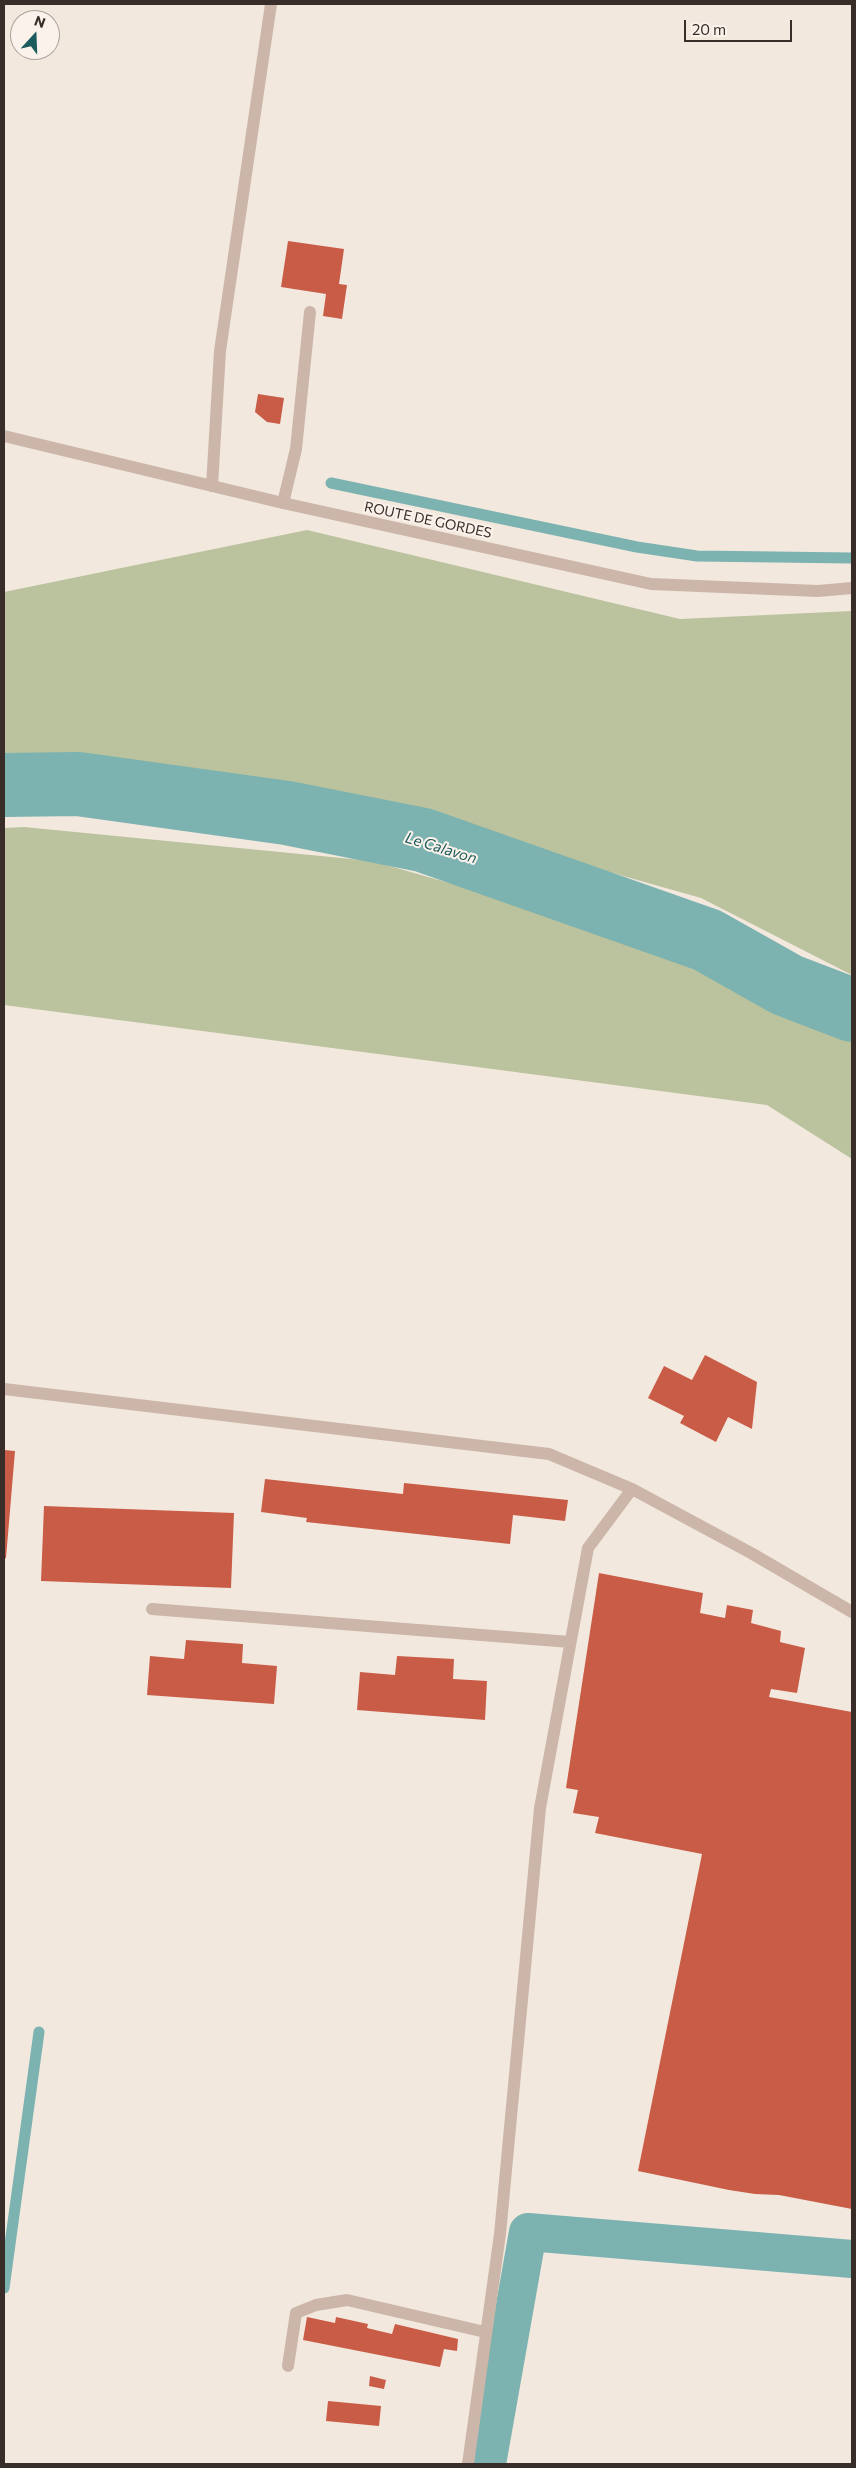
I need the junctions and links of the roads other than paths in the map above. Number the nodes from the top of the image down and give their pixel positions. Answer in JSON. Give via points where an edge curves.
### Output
{"nodes":[{"id":1,"x":271,"y":4,"type":"edge"},
{"id":2,"x":310,"y":312,"type":"dead end"},
{"id":3,"x":4,"y":436,"type":"edge"},
{"id":4,"x":212,"y":486,"type":"junction"},
{"id":5,"x":283,"y":504,"type":"junction"},
{"id":6,"x":852,"y":588,"type":"edge"},
{"id":7,"x":4,"y":1389,"type":"edge"},
{"id":8,"x":632,"y":1489,"type":"junction"},
{"id":9,"x":152,"y":1609,"type":"dead end"},
{"id":10,"x":852,"y":1612,"type":"edge"},
{"id":11,"x":570,"y":1642,"type":"junction"},
{"id":12,"x":485,"y":2332,"type":"junction"},
{"id":13,"x":288,"y":2366,"type":"dead end"},
{"id":14,"x":468,"y":2464,"type":"edge"}],
"edges":[{"from":1,"to":4,"type":"street","via":[[220,351]]},
{"from":2,"to":5,"type":"street","via":[[296,449]]},
{"from":3,"to":4,"type":"street","name":"ROUTE DE GORDES"},
{"from":4,"to":5,"type":"street","name":"ROUTE DE GORDES"},
{"from":5,"to":6,"type":"street","name":"ROUTE DE GORDES","via":[[651,584],[818,591]]},
{"from":7,"to":8,"type":"street","via":[[549,1454]]},
{"from":8,"to":10,"type":"street"},
{"from":8,"to":11,"type":"street","via":[[588,1548]]},
{"from":9,"to":11,"type":"street"},
{"from":11,"to":12,"type":"street","via":[[540,1808],[500,2234]]},
{"from":12,"to":13,"type":"street","via":[[347,2300],[316,2305],[296,2313]]},
{"from":12,"to":14,"type":"street"}]}
